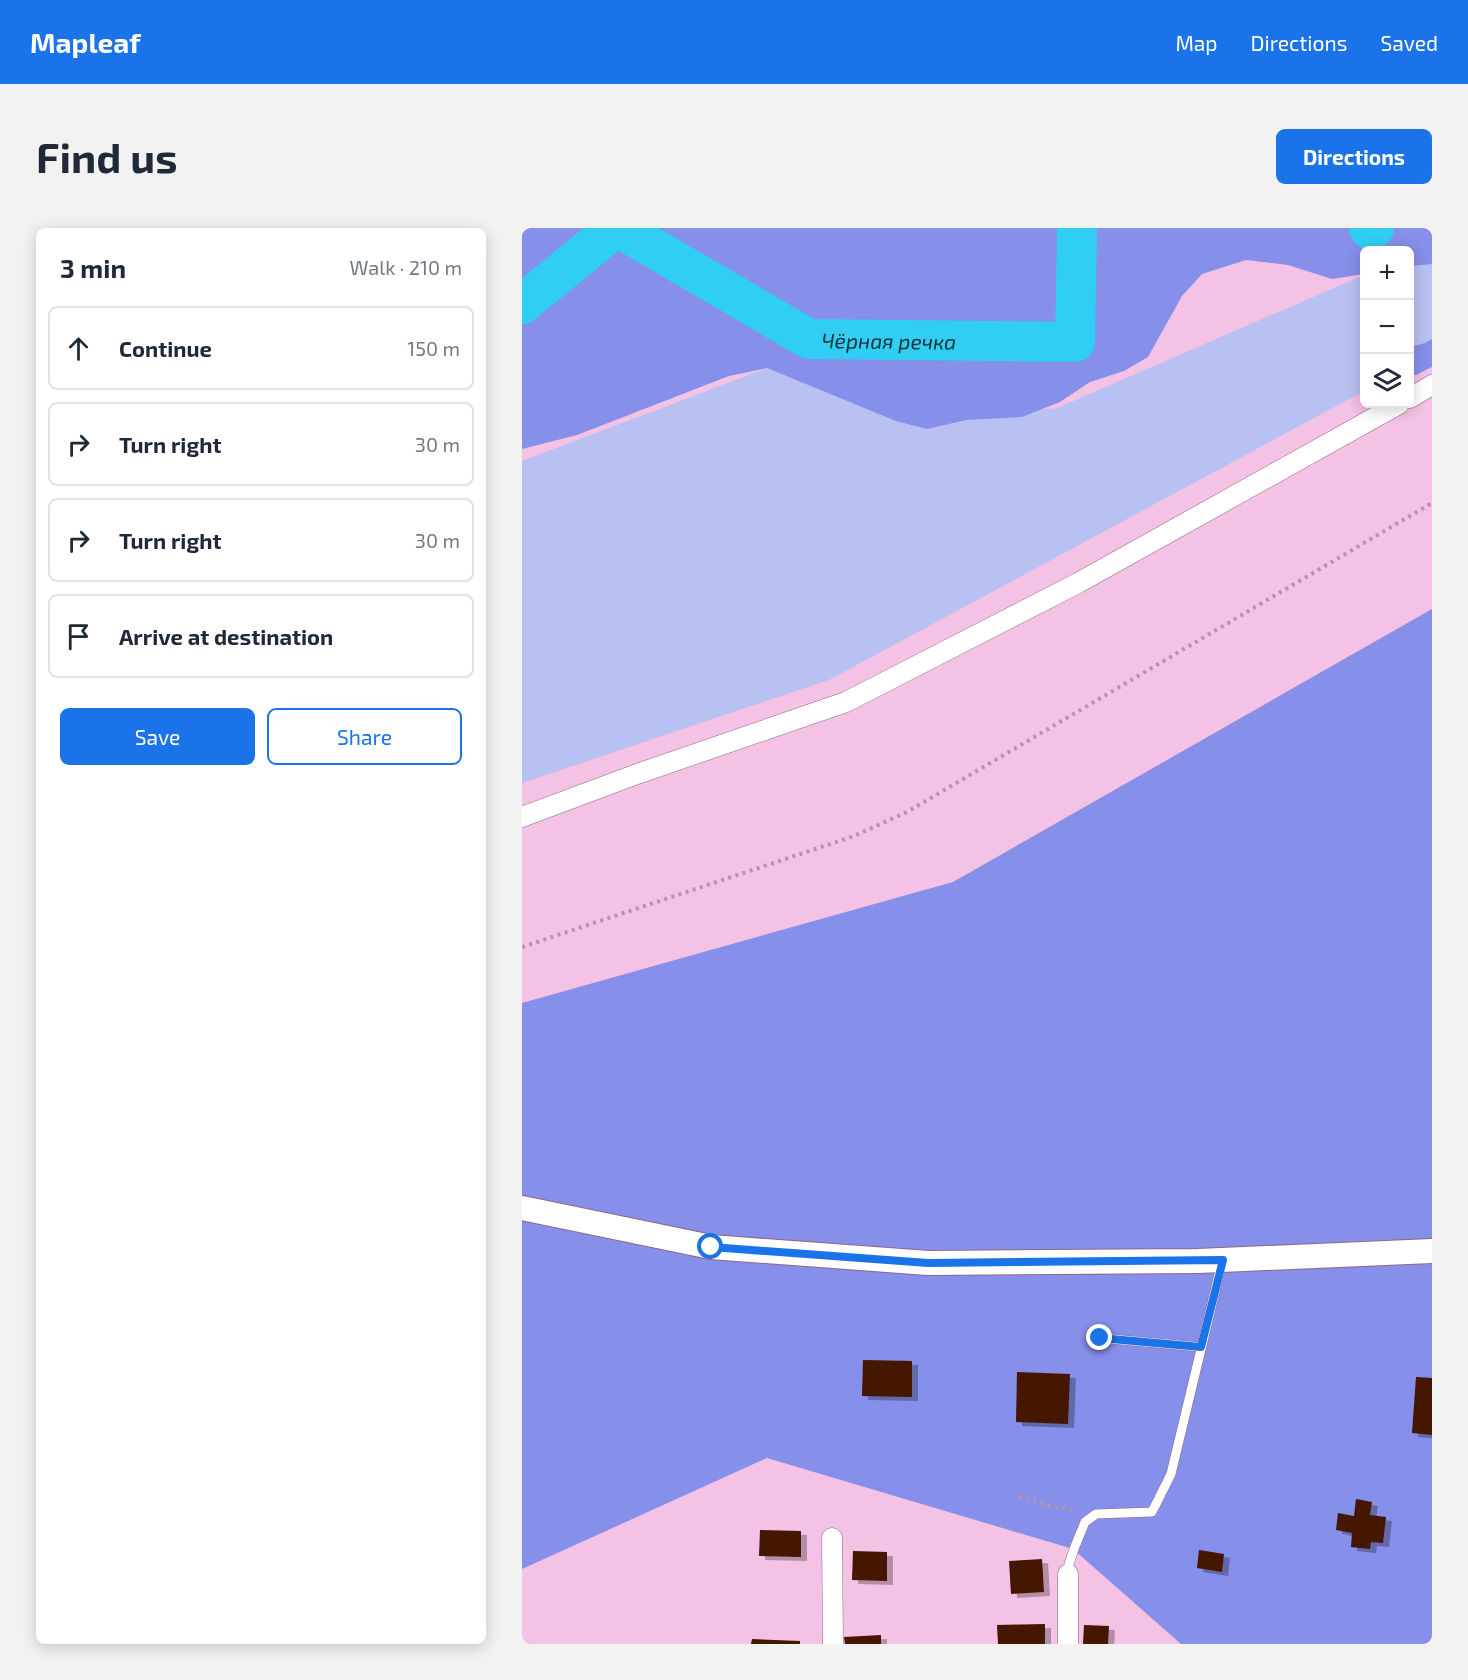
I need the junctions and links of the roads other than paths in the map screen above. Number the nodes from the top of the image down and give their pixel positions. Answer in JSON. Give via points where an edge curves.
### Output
{"nodes":[{"id":1,"x":1432,"y":385,"type":"edge"},
{"id":2,"x":1414,"y":396,"type":"edge"},
{"id":3,"x":1392,"y":408,"type":"edge"},
{"id":4,"x":522,"y":817,"type":"edge"},
{"id":5,"x":522,"y":1208,"type":"edge"},
{"id":6,"x":1432,"y":1251,"type":"edge"},
{"id":7,"x":1223,"y":1260,"type":"junction"},
{"id":8,"x":1100,"y":1338,"type":"dead end"},
{"id":9,"x":1201,"y":1347,"type":"junction"},
{"id":10,"x":832,"y":1538,"type":"dead end"},
{"id":11,"x":1068,"y":1574,"type":"joint"},
{"id":12,"x":833,"y":1644,"type":"edge"},
{"id":13,"x":1068,"y":1644,"type":"edge"}],
"edges":[{"from":1,"to":2,"type":"street"},
{"from":3,"to":4,"type":"street","via":[[1078,583],[846,702]]},
{"from":5,"to":7,"type":"street","via":[[711,1247],[928,1263]]},
{"from":6,"to":7,"type":"street"},
{"from":7,"to":9,"type":"lane"},
{"from":8,"to":9,"type":"lane"},
{"from":9,"to":11,"type":"lane","via":[[1171,1474],[1152,1512],[1096,1514],[1085,1522]]},
{"from":10,"to":12,"type":"street"},
{"from":11,"to":13,"type":"street"}]}
